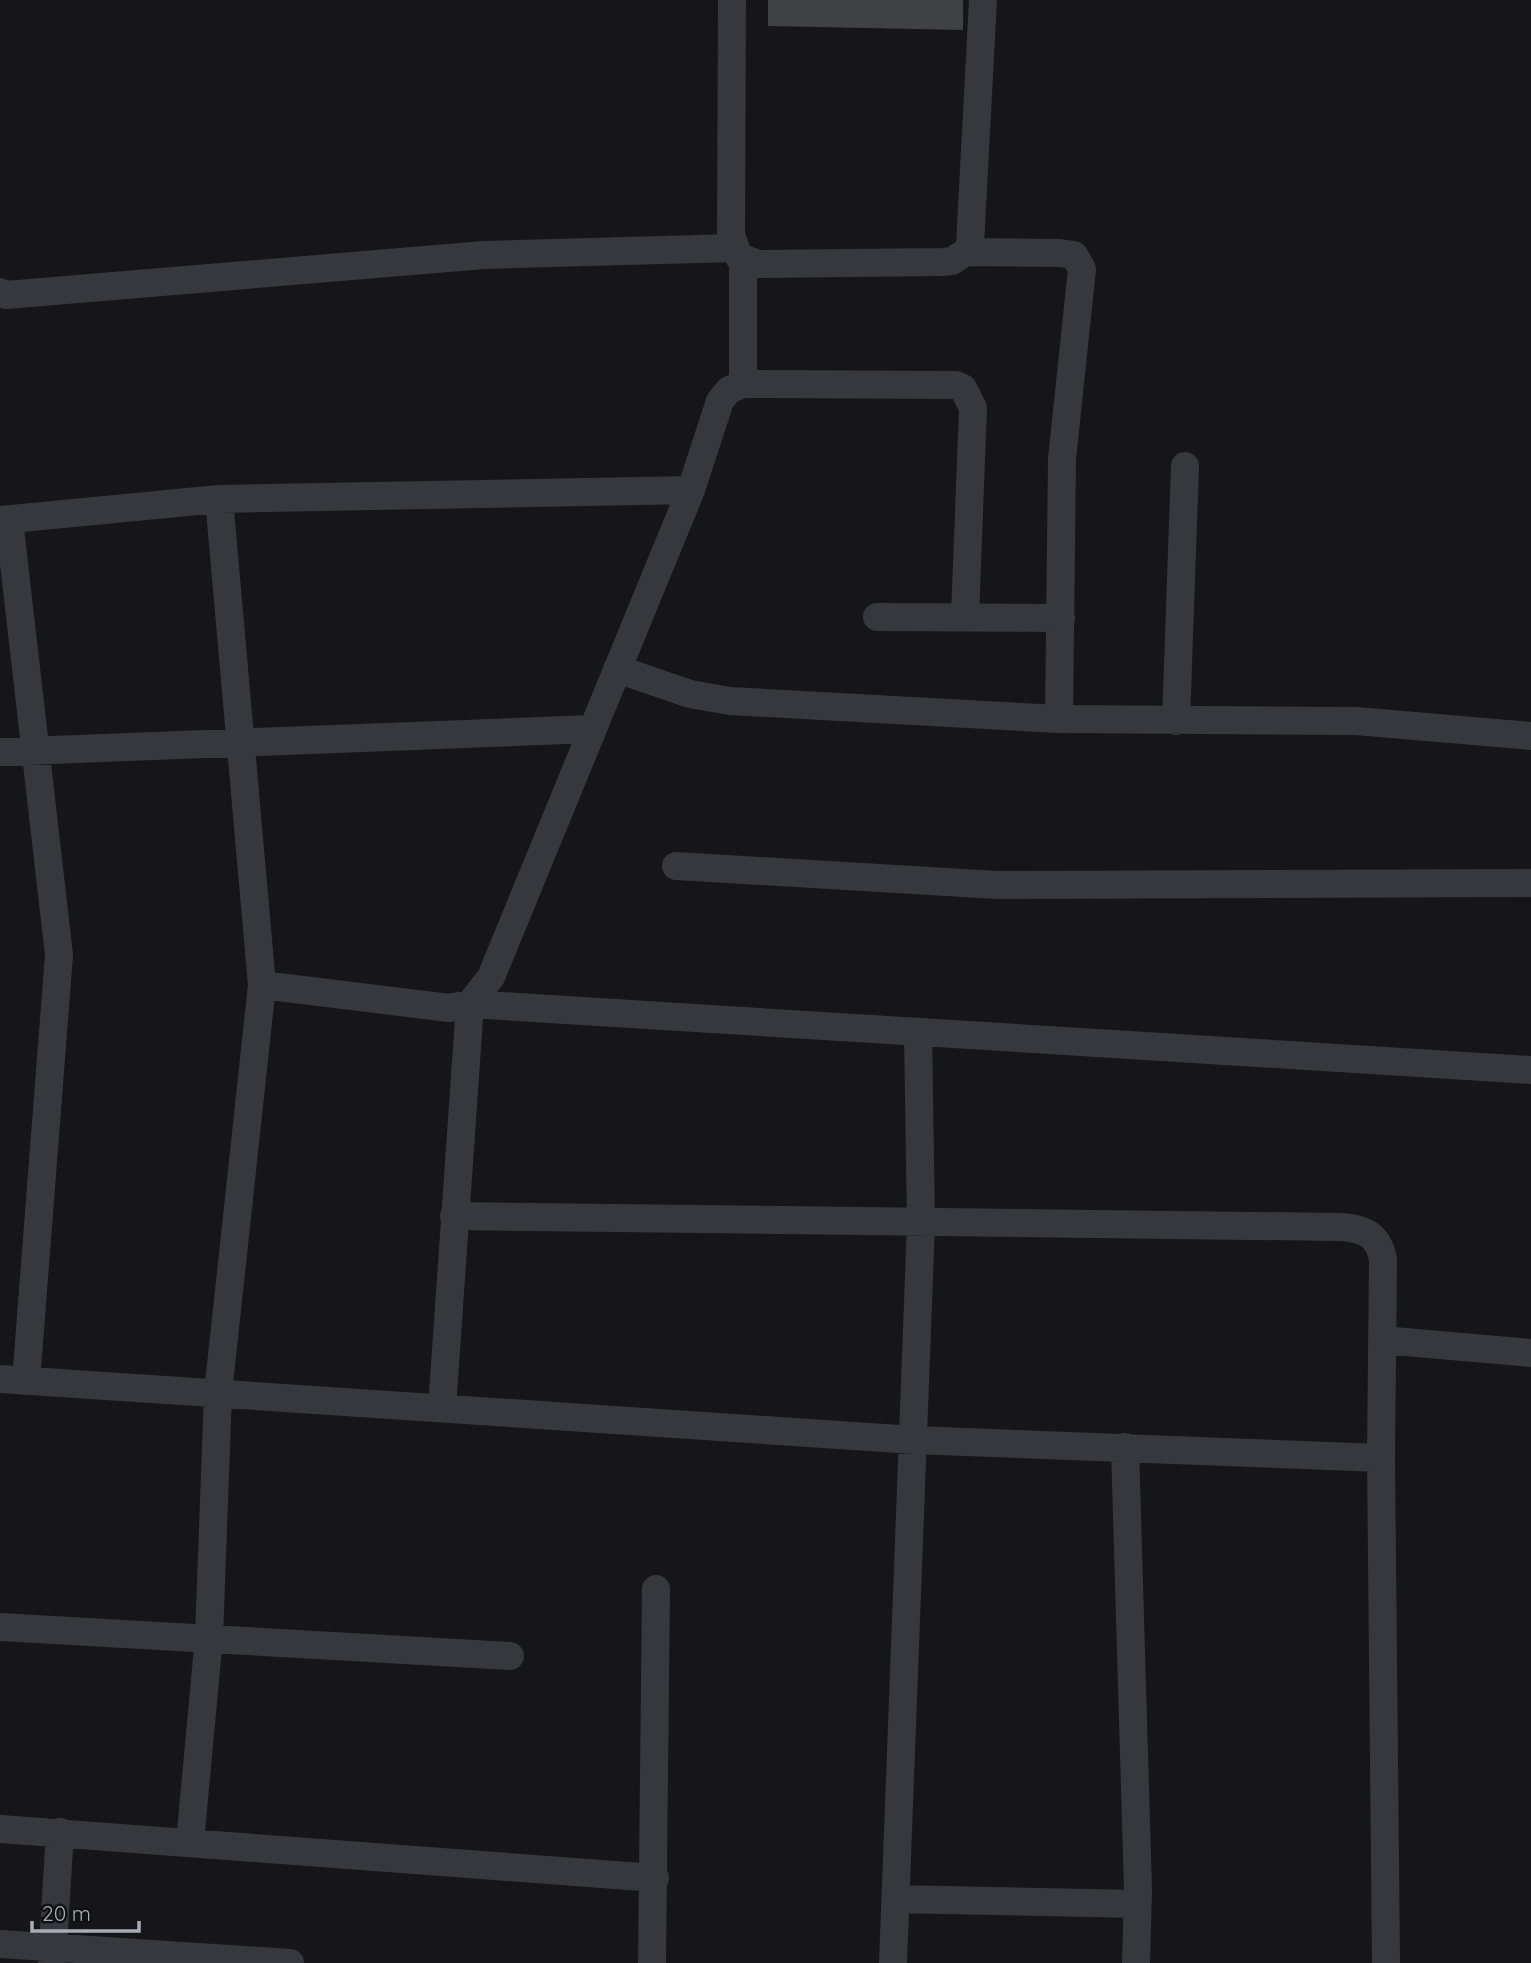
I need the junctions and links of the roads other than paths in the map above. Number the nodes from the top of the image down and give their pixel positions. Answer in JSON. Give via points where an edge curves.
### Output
{"nodes":[{"id":1,"x":732,"y":0,"type":"edge"},
{"id":2,"x":983,"y":0,"type":"edge"},
{"id":3,"x":966,"y":252,"type":"junction"},
{"id":4,"x":738,"y":254,"type":"junction"},
{"id":5,"x":0,"y":292,"type":"edge"},
{"id":6,"x":743,"y":384,"type":"junction"},
{"id":7,"x":1185,"y":466,"type":"dead end"},
{"id":8,"x":691,"y":490,"type":"junction"},
{"id":9,"x":219,"y":499,"type":"junction"},
{"id":10,"x":5,"y":520,"type":"edge"},
{"id":11,"x":877,"y":617,"type":"dead end"},
{"id":12,"x":965,"y":617,"type":"junction"},
{"id":13,"x":1060,"y":618,"type":"junction"},
{"id":14,"x":617,"y":669,"type":"junction"},
{"id":15,"x":1059,"y":719,"type":"junction"},
{"id":16,"x":1176,"y":721,"type":"junction"},
{"id":17,"x":592,"y":729,"type":"junction"},
{"id":18,"x":1531,"y":736,"type":"edge"},
{"id":19,"x":241,"y":742,"type":"junction"},
{"id":20,"x":36,"y":751,"type":"junction"},
{"id":21,"x":0,"y":752,"type":"edge"},
{"id":22,"x":676,"y":866,"type":"dead end"},
{"id":23,"x":1531,"y":883,"type":"edge"},
{"id":24,"x":262,"y":985,"type":"junction"},
{"id":25,"x":470,"y":1004,"type":"junction"},
{"id":26,"x":918,"y":1032,"type":"junction"},
{"id":27,"x":1531,"y":1070,"type":"edge"},
{"id":28,"x":454,"y":1216,"type":"junction"},
{"id":29,"x":921,"y":1224,"type":"junction"},
{"id":30,"x":1382,"y":1340,"type":"junction"},
{"id":31,"x":1531,"y":1353,"type":"edge"},
{"id":32,"x":13,"y":1380,"type":"edge"},
{"id":33,"x":218,"y":1393,"type":"junction"},
{"id":34,"x":442,"y":1408,"type":"junction"},
{"id":35,"x":914,"y":1440,"type":"junction"},
{"id":36,"x":1125,"y":1447,"type":"junction"},
{"id":37,"x":1381,"y":1458,"type":"junction"},
{"id":38,"x":656,"y":1589,"type":"dead end"},
{"id":39,"x":0,"y":1627,"type":"edge"},
{"id":40,"x":209,"y":1637,"type":"junction"},
{"id":41,"x":510,"y":1656,"type":"dead end"},
{"id":42,"x":0,"y":1829,"type":"edge"},
{"id":43,"x":60,"y":1832,"type":"junction"},
{"id":44,"x":190,"y":1842,"type":"junction"},
{"id":45,"x":655,"y":1878,"type":"junction"},
{"id":46,"x":896,"y":1899,"type":"junction"},
{"id":47,"x":1137,"y":1903,"type":"junction"},
{"id":48,"x":0,"y":1944,"type":"edge"},
{"id":49,"x":52,"y":1954,"type":"edge"},
{"id":50,"x":290,"y":1963,"type":"edge"},
{"id":51,"x":652,"y":1963,"type":"edge"},
{"id":52,"x":893,"y":1963,"type":"edge"},
{"id":53,"x":1136,"y":1963,"type":"edge"},
{"id":54,"x":1387,"y":1963,"type":"edge"}],
"edges":[{"from":1,"to":4,"type":"street","via":[[731,235]]},
{"from":2,"to":3,"type":"street","via":[[970,245]]},
{"from":3,"to":4,"type":"street","via":[[942,262],[758,264]]},
{"from":3,"to":13,"type":"street","via":[[1074,255],[1082,269],[1062,459]]},
{"from":4,"to":5,"type":"street","via":[[484,255]]},
{"from":4,"to":6,"type":"street"},
{"from":6,"to":8,"type":"street","via":[[720,401]]},
{"from":6,"to":12,"type":"street","via":[[963,388],[972,408]]},
{"from":7,"to":16,"type":"street"},
{"from":8,"to":9,"type":"street"},
{"from":8,"to":14,"type":"street"},
{"from":9,"to":10,"type":"street"},
{"from":9,"to":19,"type":"street"},
{"from":10,"to":20,"type":"street"},
{"from":11,"to":12,"type":"street"},
{"from":12,"to":13,"type":"street"},
{"from":13,"to":15,"type":"street"},
{"from":14,"to":15,"type":"street","via":[[690,694],[730,701]]},
{"from":14,"to":17,"type":"street"},
{"from":15,"to":16,"type":"street"},
{"from":16,"to":18,"type":"street","via":[[1356,722]]},
{"from":17,"to":19,"type":"street"},
{"from":17,"to":25,"type":"street","via":[[491,977]]},
{"from":19,"to":20,"type":"street"},
{"from":19,"to":24,"type":"street"},
{"from":20,"to":21,"type":"street"},
{"from":20,"to":32,"type":"street","via":[[59,954]]},
{"from":22,"to":23,"type":"street","via":[[997,885]]},
{"from":24,"to":25,"type":"street","via":[[449,1008]]},
{"from":24,"to":33,"type":"street"},
{"from":25,"to":26,"type":"street"},
{"from":25,"to":28,"type":"street"},
{"from":26,"to":27,"type":"street"},
{"from":26,"to":29,"type":"street"},
{"from":28,"to":29,"type":"street"},
{"from":28,"to":34,"type":"street"},
{"from":29,"to":30,"type":"street","via":[[1363,1229],[1377,1242],[1383,1259]]},
{"from":29,"to":35,"type":"street"},
{"from":30,"to":31,"type":"street"},
{"from":30,"to":37,"type":"street"},
{"from":32,"to":33,"type":"street"},
{"from":33,"to":34,"type":"street"},
{"from":33,"to":40,"type":"street"},
{"from":34,"to":35,"type":"street"},
{"from":35,"to":36,"type":"street"},
{"from":35,"to":46,"type":"street"},
{"from":36,"to":37,"type":"street"},
{"from":36,"to":47,"type":"street"},
{"from":37,"to":54,"type":"street"},
{"from":38,"to":45,"type":"street"},
{"from":39,"to":40,"type":"street"},
{"from":40,"to":41,"type":"street"},
{"from":40,"to":44,"type":"street"},
{"from":42,"to":43,"type":"street"},
{"from":43,"to":44,"type":"street"},
{"from":43,"to":49,"type":"street"},
{"from":44,"to":45,"type":"street"},
{"from":45,"to":51,"type":"street"},
{"from":46,"to":47,"type":"street"},
{"from":46,"to":52,"type":"street"},
{"from":47,"to":53,"type":"street"},
{"from":48,"to":49,"type":"street"},
{"from":49,"to":50,"type":"street"}]}
